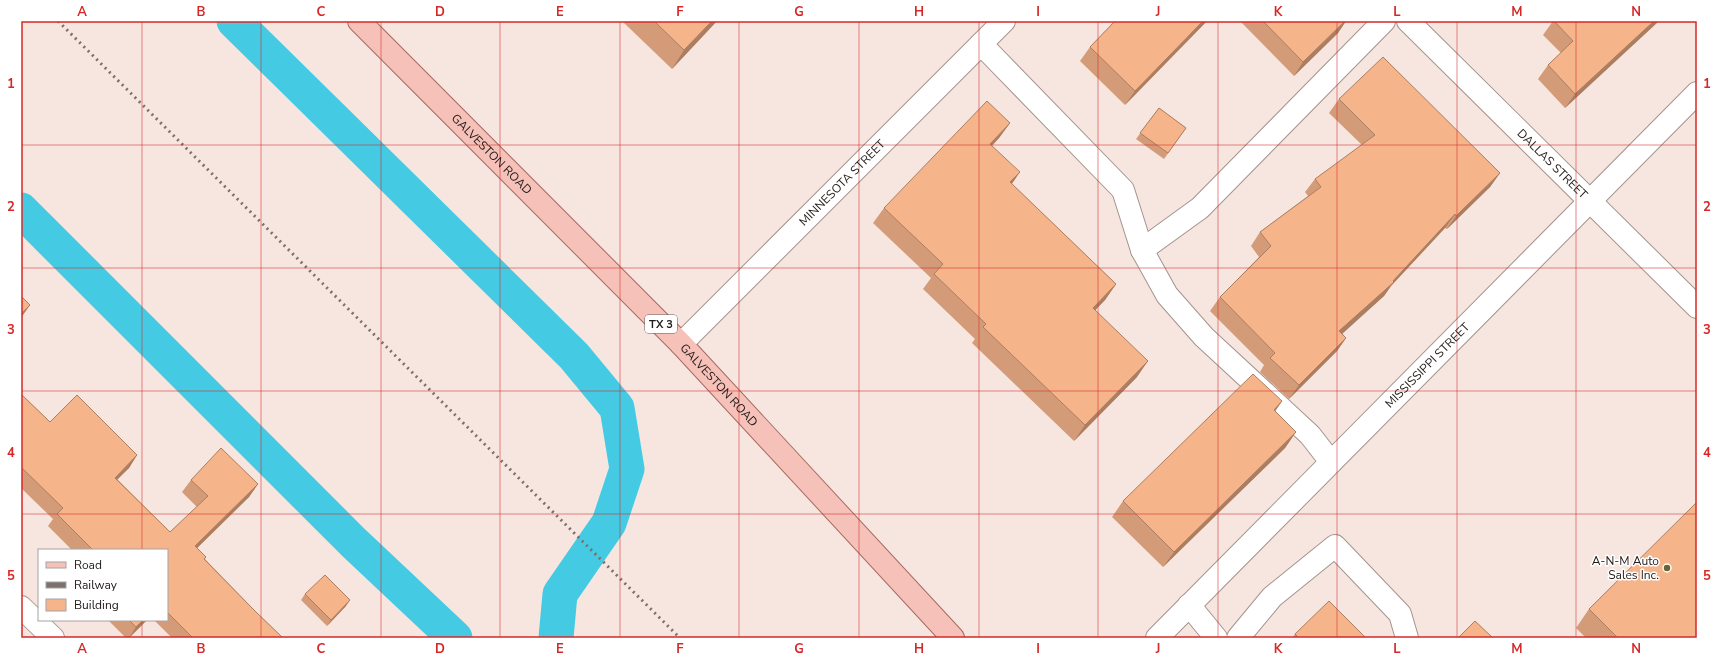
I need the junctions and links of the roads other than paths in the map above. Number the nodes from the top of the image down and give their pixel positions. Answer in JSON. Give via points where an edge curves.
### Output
{"nodes":[{"id":1,"x":359,"y":21,"type":"edge"},
{"id":2,"x":1004,"y":21,"type":"edge"},
{"id":3,"x":1384,"y":21,"type":"edge"},
{"id":4,"x":1408,"y":21,"type":"edge"},
{"id":5,"x":981,"y":44,"type":"junction"},
{"id":6,"x":1697,"y":93,"type":"edge"},
{"id":7,"x":1590,"y":201,"type":"junction"},
{"id":8,"x":1142,"y":250,"type":"junction"},
{"id":9,"x":1697,"y":307,"type":"edge"},
{"id":10,"x":681,"y":344,"type":"junction"},
{"id":11,"x":1331,"y":462,"type":"junction"},
{"id":12,"x":1189,"y":605,"type":"junction"},
{"id":13,"x":21,"y":606,"type":"edge"},
{"id":14,"x":53,"y":638,"type":"edge"},
{"id":15,"x":953,"y":638,"type":"edge"},
{"id":16,"x":1157,"y":638,"type":"edge"},
{"id":17,"x":1216,"y":638,"type":"edge"},
{"id":18,"x":1238,"y":638,"type":"edge"},
{"id":19,"x":1407,"y":638,"type":"edge"}],
"edges":[{"from":1,"to":10,"type":"main road","name":"GALVESTON ROAD","number":"TX 3"},
{"from":2,"to":5,"type":"street","name":"MINNESOTA STREET"},
{"from":3,"to":8,"type":"street","via":[[1200,208]]},
{"from":4,"to":7,"type":"street","name":"DALLAS STREET"},
{"from":5,"to":8,"type":"street","via":[[1123,190]]},
{"from":5,"to":10,"type":"street","name":"MINNESOTA STREET"},
{"from":6,"to":7,"type":"street","name":"MISSISSIPPI STREET"},
{"from":7,"to":9,"type":"street","name":"DALLAS STREET"},
{"from":7,"to":11,"type":"street","name":"MISSISSIPPI STREET"},
{"from":8,"to":11,"type":"street","via":[[1167,295],[1204,337],[1310,435]]},
{"from":10,"to":15,"type":"main road","name":"GALVESTON ROAD","number":"TX 3"},
{"from":11,"to":12,"type":"street","name":"MISSISSIPPI STREET"},
{"from":12,"to":16,"type":"street","name":"MISSISSIPPI STREET"},
{"from":12,"to":17,"type":"street"},
{"from":13,"to":14,"type":"street"},
{"from":18,"to":19,"type":"street","via":[[1272,597],[1335,546],[1400,614]]}]}
